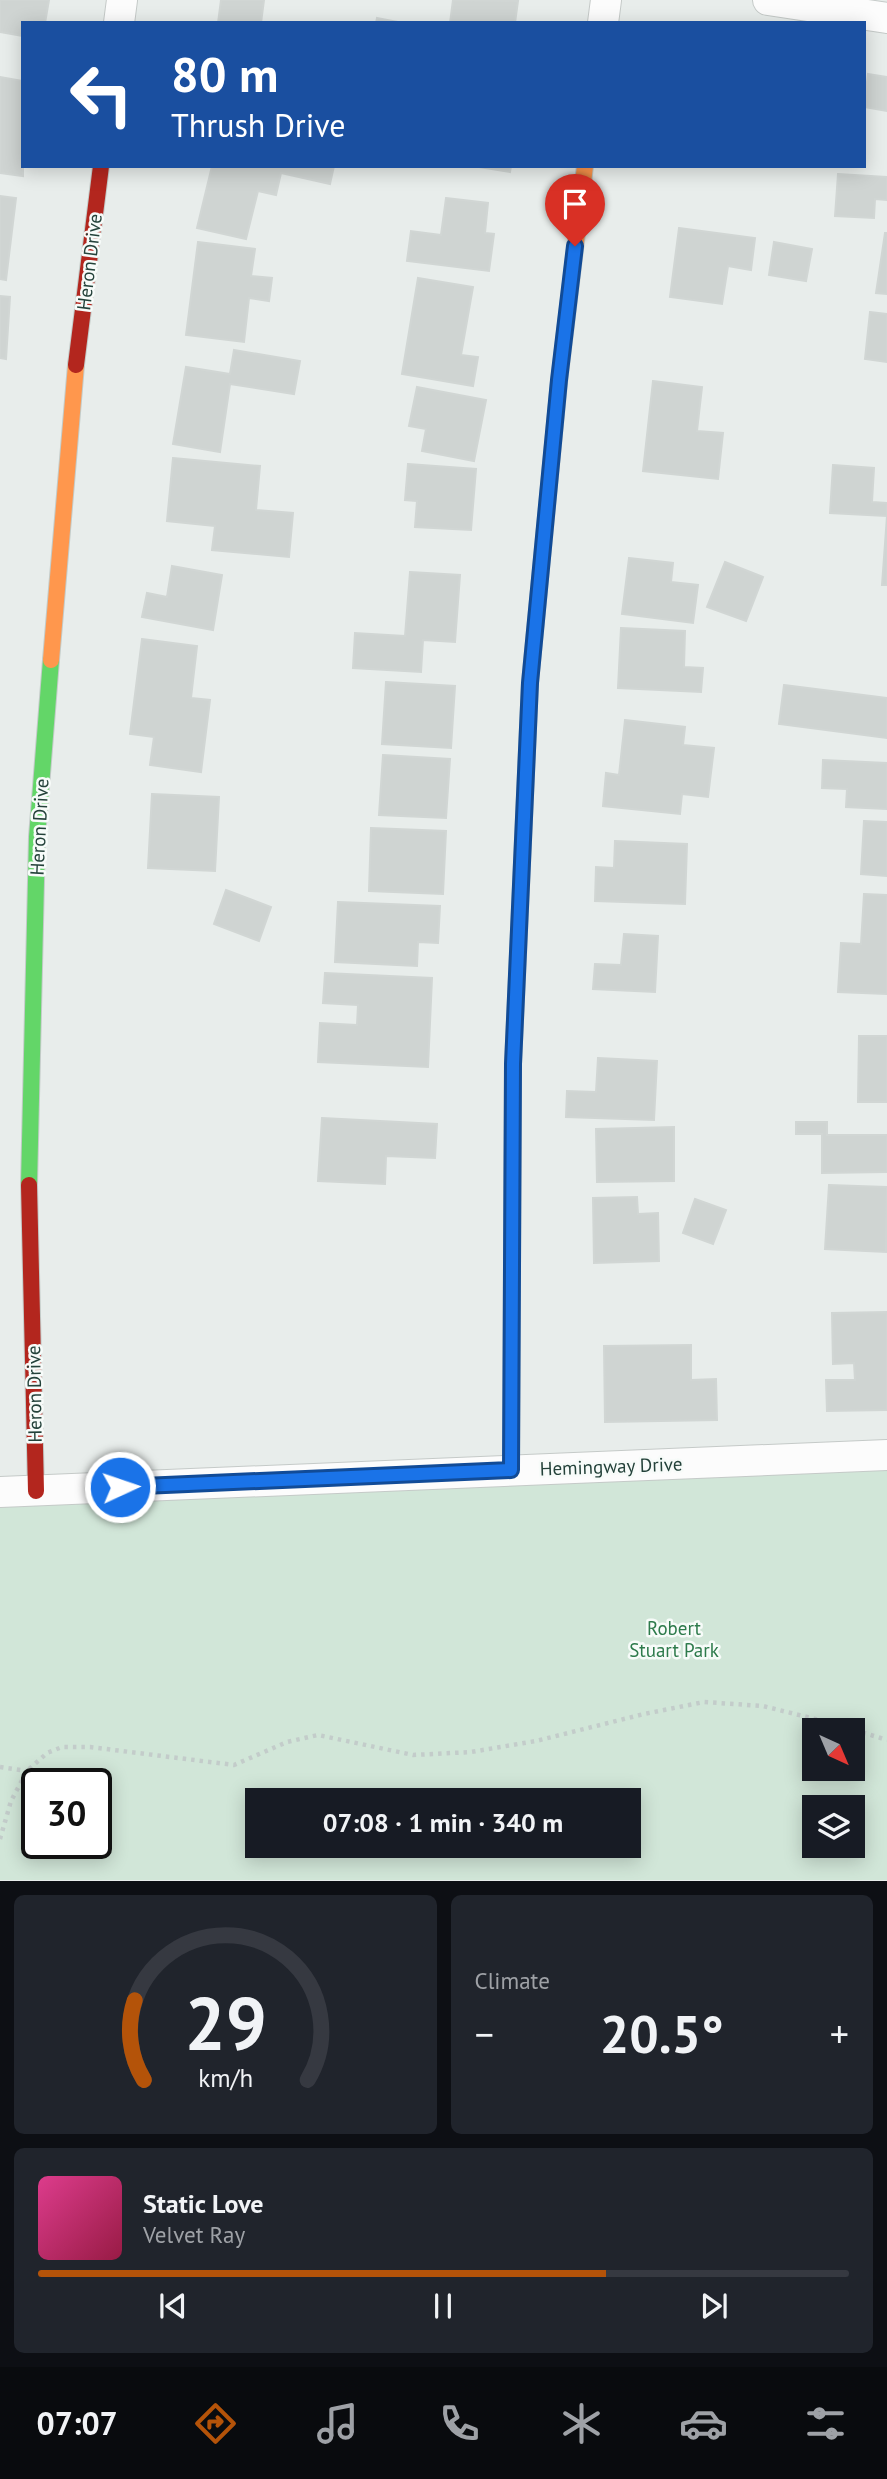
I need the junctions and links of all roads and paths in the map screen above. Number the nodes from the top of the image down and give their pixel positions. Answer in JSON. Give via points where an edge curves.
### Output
{"nodes":[{"id":1,"x":122,"y":0,"type":"edge"},
{"id":2,"x":606,"y":0,"type":"edge"},
{"id":3,"x":768,"y":0,"type":"edge"},
{"id":4,"x":887,"y":18,"type":"edge"},
{"id":5,"x":119,"y":21,"type":"edge"},
{"id":6,"x":603,"y":21,"type":"edge"},
{"id":7,"x":101,"y":168,"type":"edge"},
{"id":8,"x":585,"y":168,"type":"edge"},
{"id":9,"x":887,"y":1455,"type":"edge"},
{"id":10,"x":511,"y":1470,"type":"junction"},
{"id":11,"x":36,"y":1491,"type":"junction"},
{"id":12,"x":0,"y":1492,"type":"edge"},
{"id":13,"x":887,"y":1740,"type":"edge"},
{"id":14,"x":0,"y":1767,"type":"edge"},
{"id":15,"x":30,"y":1768,"type":"edge"},
{"id":16,"x":21,"y":1770,"type":"edge"},
{"id":17,"x":21,"y":1782,"type":"edge"},
{"id":18,"x":0,"y":1839,"type":"edge"}],
"edges":[{"from":1,"to":5,"type":"street"},
{"from":2,"to":6,"type":"street"},
{"from":3,"to":4,"type":"street"},
{"from":7,"to":11,"type":"street","name":"Heron Drive","via":[[74,384],[37,837],[29,1187]]},
{"from":8,"to":10,"type":"street","via":[[530,683],[513,1064]]},
{"from":9,"to":10,"type":"street","name":"Hemingway Drive"},
{"from":10,"to":11,"type":"street","name":"Hemingway Drive"},
{"from":11,"to":12,"type":"street","name":"Hemingway Drive"},
{"from":13,"to":15,"type":"path","via":[[763,1706],[704,1702],[471,1752],[413,1755],[318,1735],[287,1742],[234,1765],[62,1747]]},
{"from":14,"to":16,"type":"path"},
{"from":17,"to":18,"type":"path"}]}
